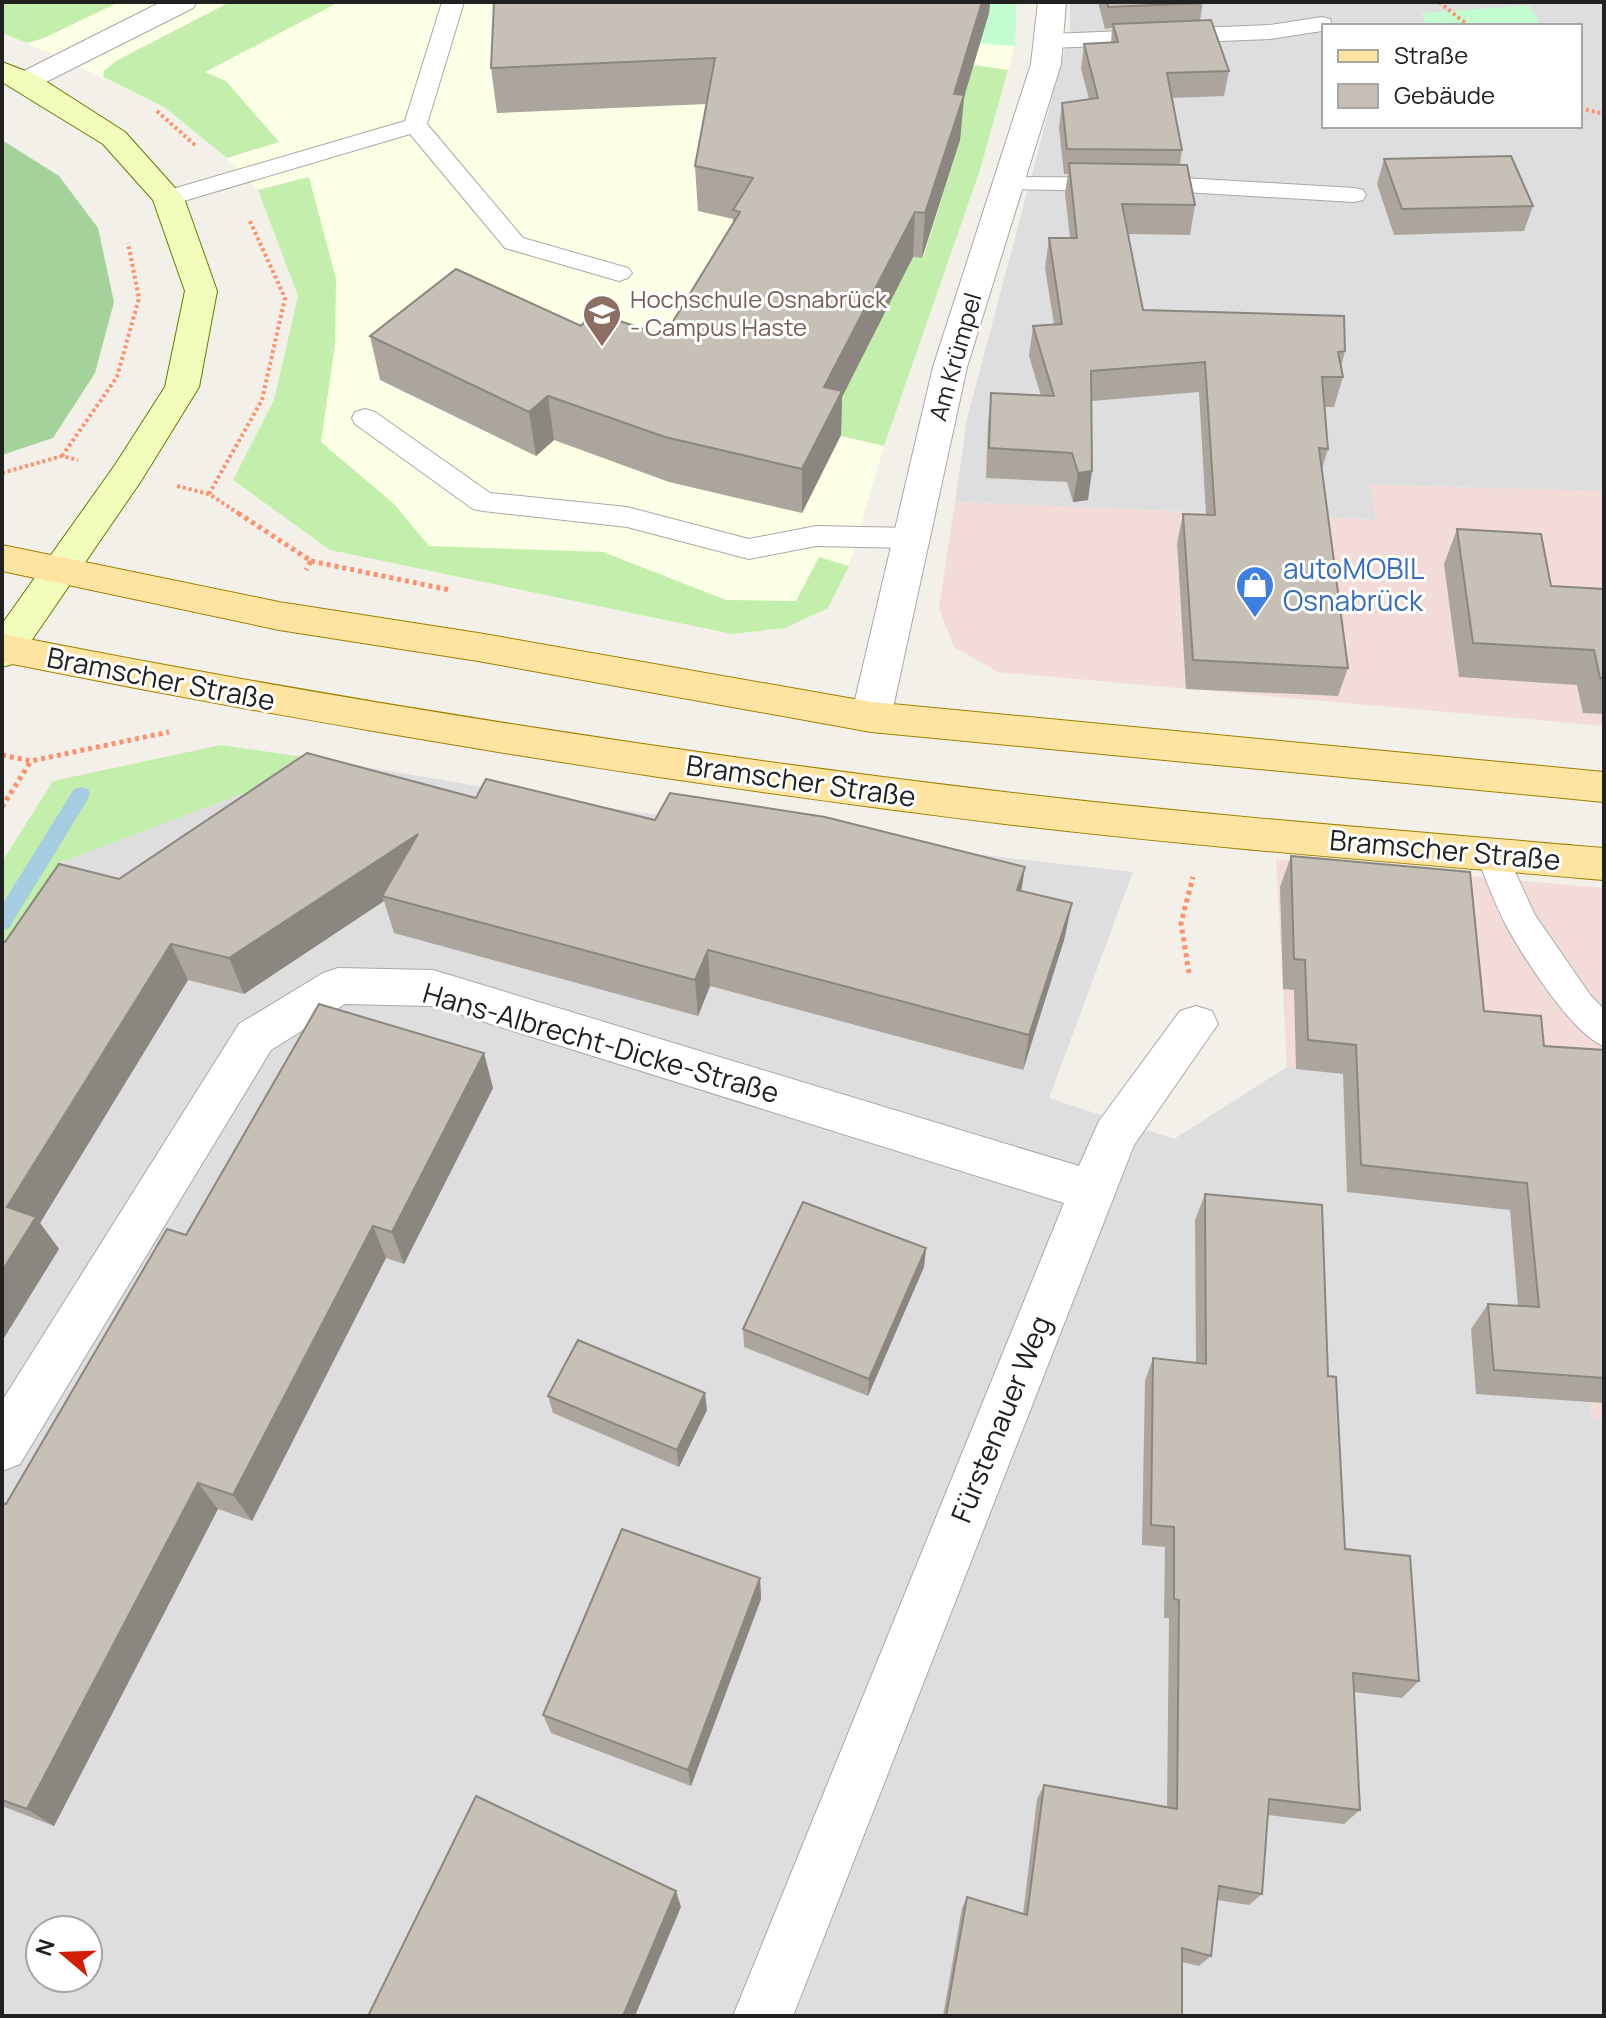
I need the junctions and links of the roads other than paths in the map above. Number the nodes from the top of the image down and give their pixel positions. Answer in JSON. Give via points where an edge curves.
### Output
{"nodes":[{"id":1,"x":183,"y":2,"type":"edge"},
{"id":2,"x":453,"y":2,"type":"edge"},
{"id":3,"x":1052,"y":2,"type":"edge"},
{"id":4,"x":1322,"y":24,"type":"dead end"},
{"id":5,"x":1051,"y":41,"type":"junction"},
{"id":6,"x":14,"y":76,"type":"edge"},
{"id":7,"x":415,"y":125,"type":"junction"},
{"id":8,"x":1008,"y":184,"type":"junction"},
{"id":9,"x":1354,"y":195,"type":"dead end"},
{"id":10,"x":168,"y":198,"type":"junction"},
{"id":11,"x":619,"y":273,"type":"dead end"},
{"id":12,"x":365,"y":418,"type":"dead end"},
{"id":13,"x":910,"y":538,"type":"junction"},
{"id":14,"x":2,"y":558,"type":"edge"},
{"id":15,"x":61,"y":570,"type":"junction"},
{"id":16,"x":3,"y":650,"type":"edge"},
{"id":17,"x":871,"y":717,"type":"junction"},
{"id":18,"x":1604,"y":787,"type":"edge"},
{"id":19,"x":1492,"y":855,"type":"junction"},
{"id":20,"x":1601,"y":871,"type":"edge"},
{"id":21,"x":1196,"y":1024,"type":"road end"},
{"id":22,"x":1604,"y":1032,"type":"edge"},
{"id":23,"x":1092,"y":1191,"type":"junction"},
{"id":24,"x":2,"y":1447,"type":"edge"},
{"id":25,"x":763,"y":2016,"type":"edge"}],
"edges":[{"from":1,"to":6,"type":"street"},
{"from":2,"to":7,"type":"lane"},
{"from":3,"to":5,"type":"street","name":"Am Krümpel"},
{"from":4,"to":5,"type":"lane","via":[[1270,32]]},
{"from":5,"to":8,"type":"street","name":"Am Krümpel"},
{"from":6,"to":10,"type":"street","via":[[114,138]]},
{"from":7,"to":10,"type":"lane"},
{"from":7,"to":11,"type":"lane","via":[[514,243]]},
{"from":8,"to":9,"type":"lane","via":[[1184,185]]},
{"from":8,"to":13,"type":"street","name":"Am Krümpel","via":[[950,367]]},
{"from":10,"to":15,"type":"street","via":[[201,291],[182,387]]},
{"from":12,"to":13,"type":"lane","via":[[483,502],[627,517],[749,549],[816,536]]},
{"from":13,"to":17,"type":"street","name":"Am Krümpel"},
{"from":14,"to":15,"type":"main road"},
{"from":15,"to":16,"type":"street"},
{"from":15,"to":17,"type":"main road","via":[[279,616]]},
{"from":16,"to":19,"type":"main road","name":"Bramscher Straße","via":[[391,722],[934,800]]},
{"from":17,"to":18,"type":"main road"},
{"from":19,"to":20,"type":"main road","name":"Bramscher Straße"},
{"from":19,"to":22,"type":"lane","via":[[1521,922],[1579,1006]]},
{"from":21,"to":23,"type":"street","name":"Fürstenauer Weg","via":[[1115,1135]]},
{"from":23,"to":24,"type":"street","name":"Hans-Albrecht-Dicke-Straße","via":[[433,988],[338,986],[255,1037]]},
{"from":23,"to":25,"type":"street","name":"Fürstenauer Weg"}]}
